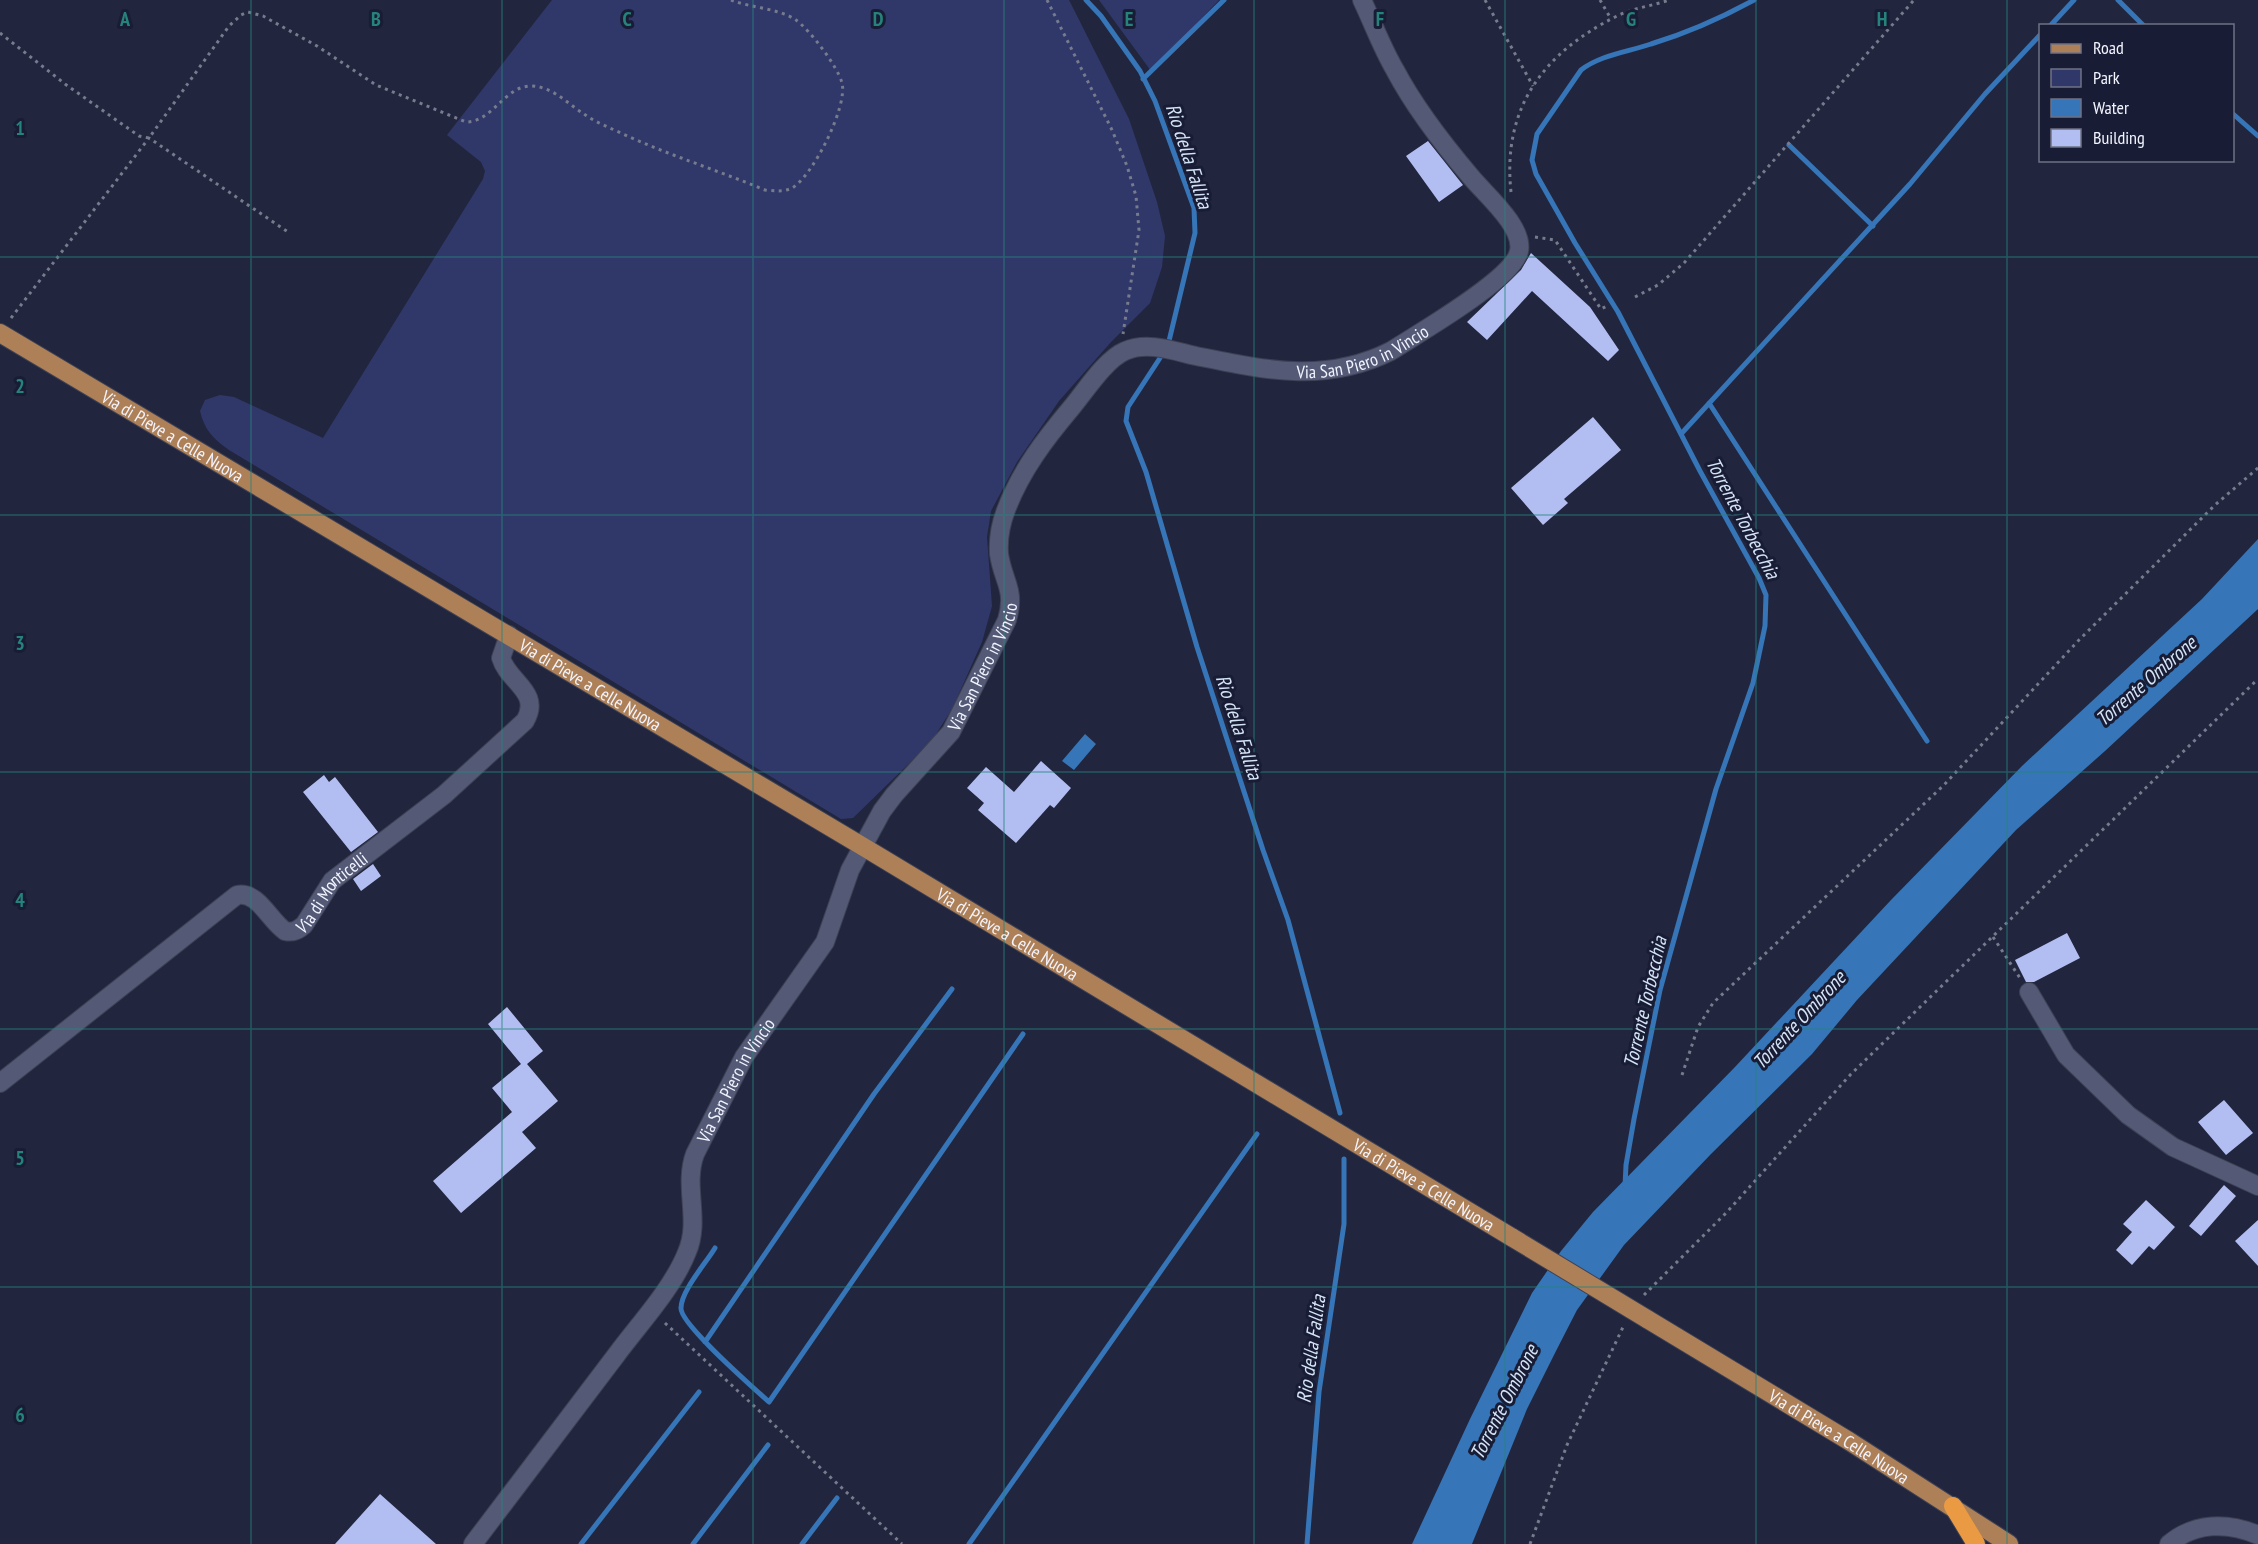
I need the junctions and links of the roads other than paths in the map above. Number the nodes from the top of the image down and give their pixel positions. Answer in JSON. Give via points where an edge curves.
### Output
{"nodes":[{"id":1,"x":1362,"y":0,"type":"edge"},
{"id":2,"x":4,"y":328,"type":"edge"},
{"id":3,"x":509,"y":635,"type":"junction"},
{"id":4,"x":862,"y":846,"type":"junction"},
{"id":5,"x":2029,"y":992,"type":"road end"},
{"id":6,"x":0,"y":1083,"type":"edge"},
{"id":7,"x":2258,"y":1186,"type":"edge"},
{"id":8,"x":1953,"y":1506,"type":"junction"},
{"id":9,"x":2258,"y":1535,"type":"edge"},
{"id":10,"x":473,"y":1544,"type":"edge"},
{"id":11,"x":1976,"y":1544,"type":"edge"},
{"id":12,"x":2009,"y":1544,"type":"edge"},
{"id":13,"x":2169,"y":1544,"type":"edge"}],
"edges":[{"from":1,"to":4,"type":"street","name":"Via San Piero in Vincio","via":[[1410,95],[1517,234],[1516,260],[1500,278],[1392,351],[1356,365],[1288,372],[1156,347],[1134,347],[1104,368],[1027,465],[1006,511],[999,556],[1011,605],[951,732],[894,795]]},
{"from":2,"to":3,"type":"main road","name":"Via di Pieve a Celle Nuova"},
{"from":3,"to":4,"type":"main road","name":"Via di Pieve a Celle Nuova"},
{"from":3,"to":6,"type":"street","name":"Via di Monticelli","via":[[501,658],[528,697],[530,709],[525,721],[444,795],[332,881],[304,925],[285,931],[252,897],[237,895]]},
{"from":4,"to":8,"type":"main road","name":"Via di Pieve a Celle Nuova","bridge":true},
{"from":4,"to":10,"type":"street","name":"Via San Piero in Vincio","via":[[825,942],[744,1057],[695,1154],[690,1167],[694,1223],[682,1264]]},
{"from":5,"to":7,"type":"street","via":[[2066,1055],[2128,1115],[2173,1148]]},
{"from":8,"to":11,"type":"highway"},
{"from":8,"to":12,"type":"main road","name":"Via di Pieve a Celle Nuova"},
{"from":9,"to":13,"type":"street","via":[[2235,1527],[2203,1527]]}]}
